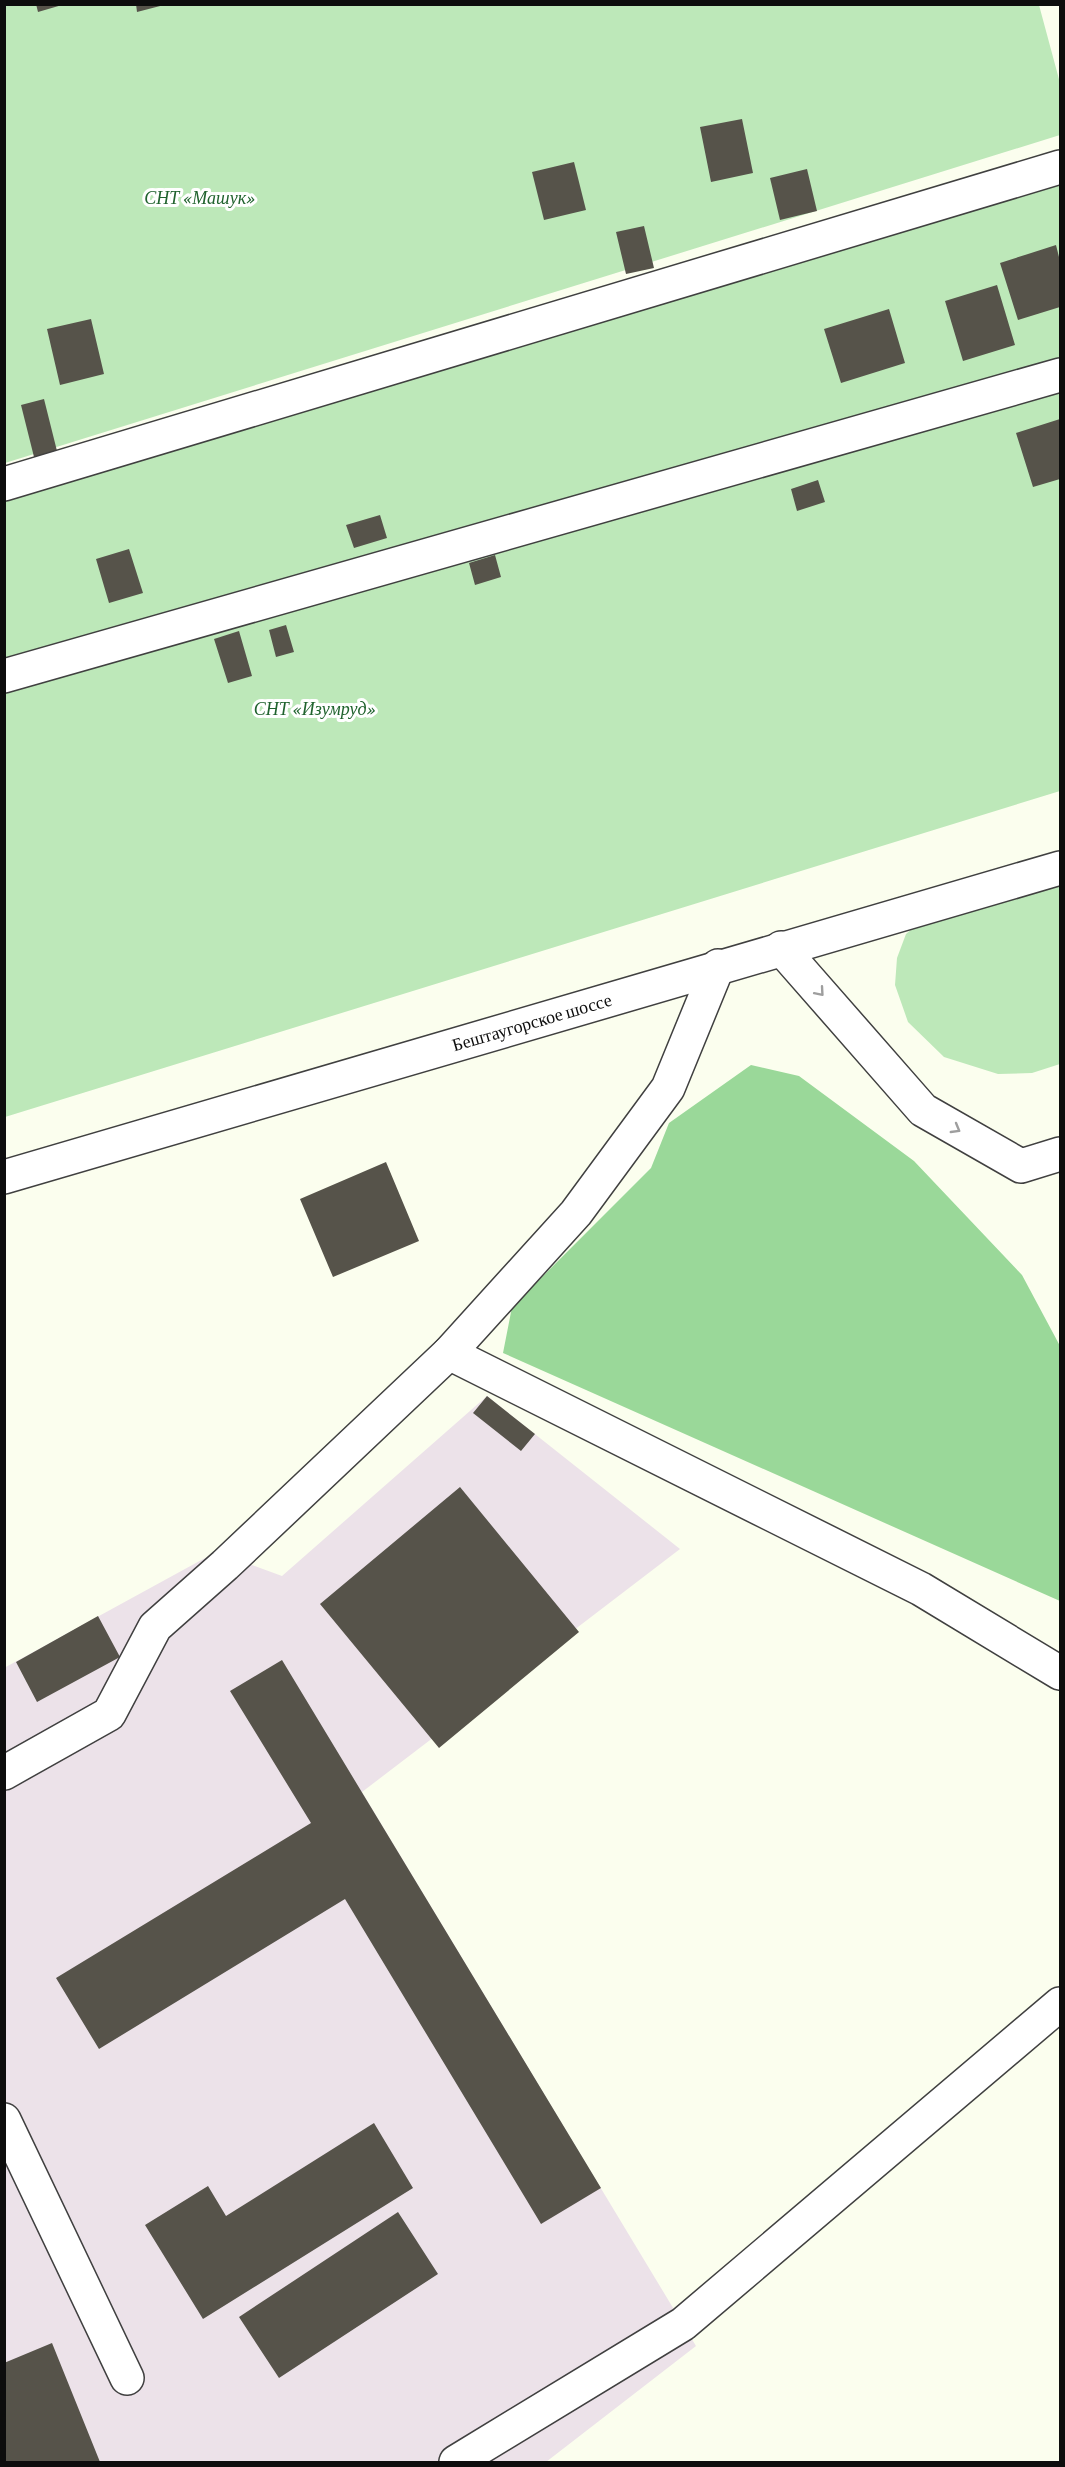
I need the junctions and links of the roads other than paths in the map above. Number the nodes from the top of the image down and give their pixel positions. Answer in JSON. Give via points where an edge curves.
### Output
{"nodes":[{"id":1,"x":1060,"y":167,"type":"edge"},
{"id":2,"x":1060,"y":375,"type":"edge"},
{"id":3,"x":4,"y":484,"type":"edge"},
{"id":4,"x":4,"y":676,"type":"edge"},
{"id":5,"x":1060,"y":868,"type":"edge"},
{"id":6,"x":782,"y":948,"type":"junction"},
{"id":7,"x":718,"y":966,"type":"junction"},
{"id":8,"x":1060,"y":1154,"type":"edge"},
{"id":9,"x":4,"y":1177,"type":"edge"},
{"id":10,"x":449,"y":1353,"type":"junction"},
{"id":11,"x":1060,"y":1673,"type":"edge"},
{"id":12,"x":4,"y":1773,"type":"edge"},
{"id":13,"x":1060,"y":2004,"type":"edge"},
{"id":14,"x":4,"y":2120,"type":"edge"},
{"id":15,"x":127,"y":2378,"type":"dead end"},
{"id":16,"x":456,"y":2463,"type":"edge"}],
"edges":[{"from":1,"to":3,"type":"street"},
{"from":2,"to":4,"type":"street"},
{"from":5,"to":6,"type":"street","name":"Бештаугорское шоссе"},
{"from":6,"to":7,"type":"street","name":"Бештаугорское шоссе"},
{"from":6,"to":8,"type":"street","one_way":true,"via":[[923,1110],[1022,1166]]},
{"from":7,"to":9,"type":"street","name":"Бештаугорское шоссе"},
{"from":7,"to":10,"type":"street","via":[[668,1088],[576,1214]]},
{"from":10,"to":11,"type":"street","via":[[921,1590]]},
{"from":10,"to":12,"type":"street","via":[[155,1627],[109,1714]]},
{"from":13,"to":16,"type":"street","via":[[683,2324]]},
{"from":14,"to":15,"type":"street"}]}
